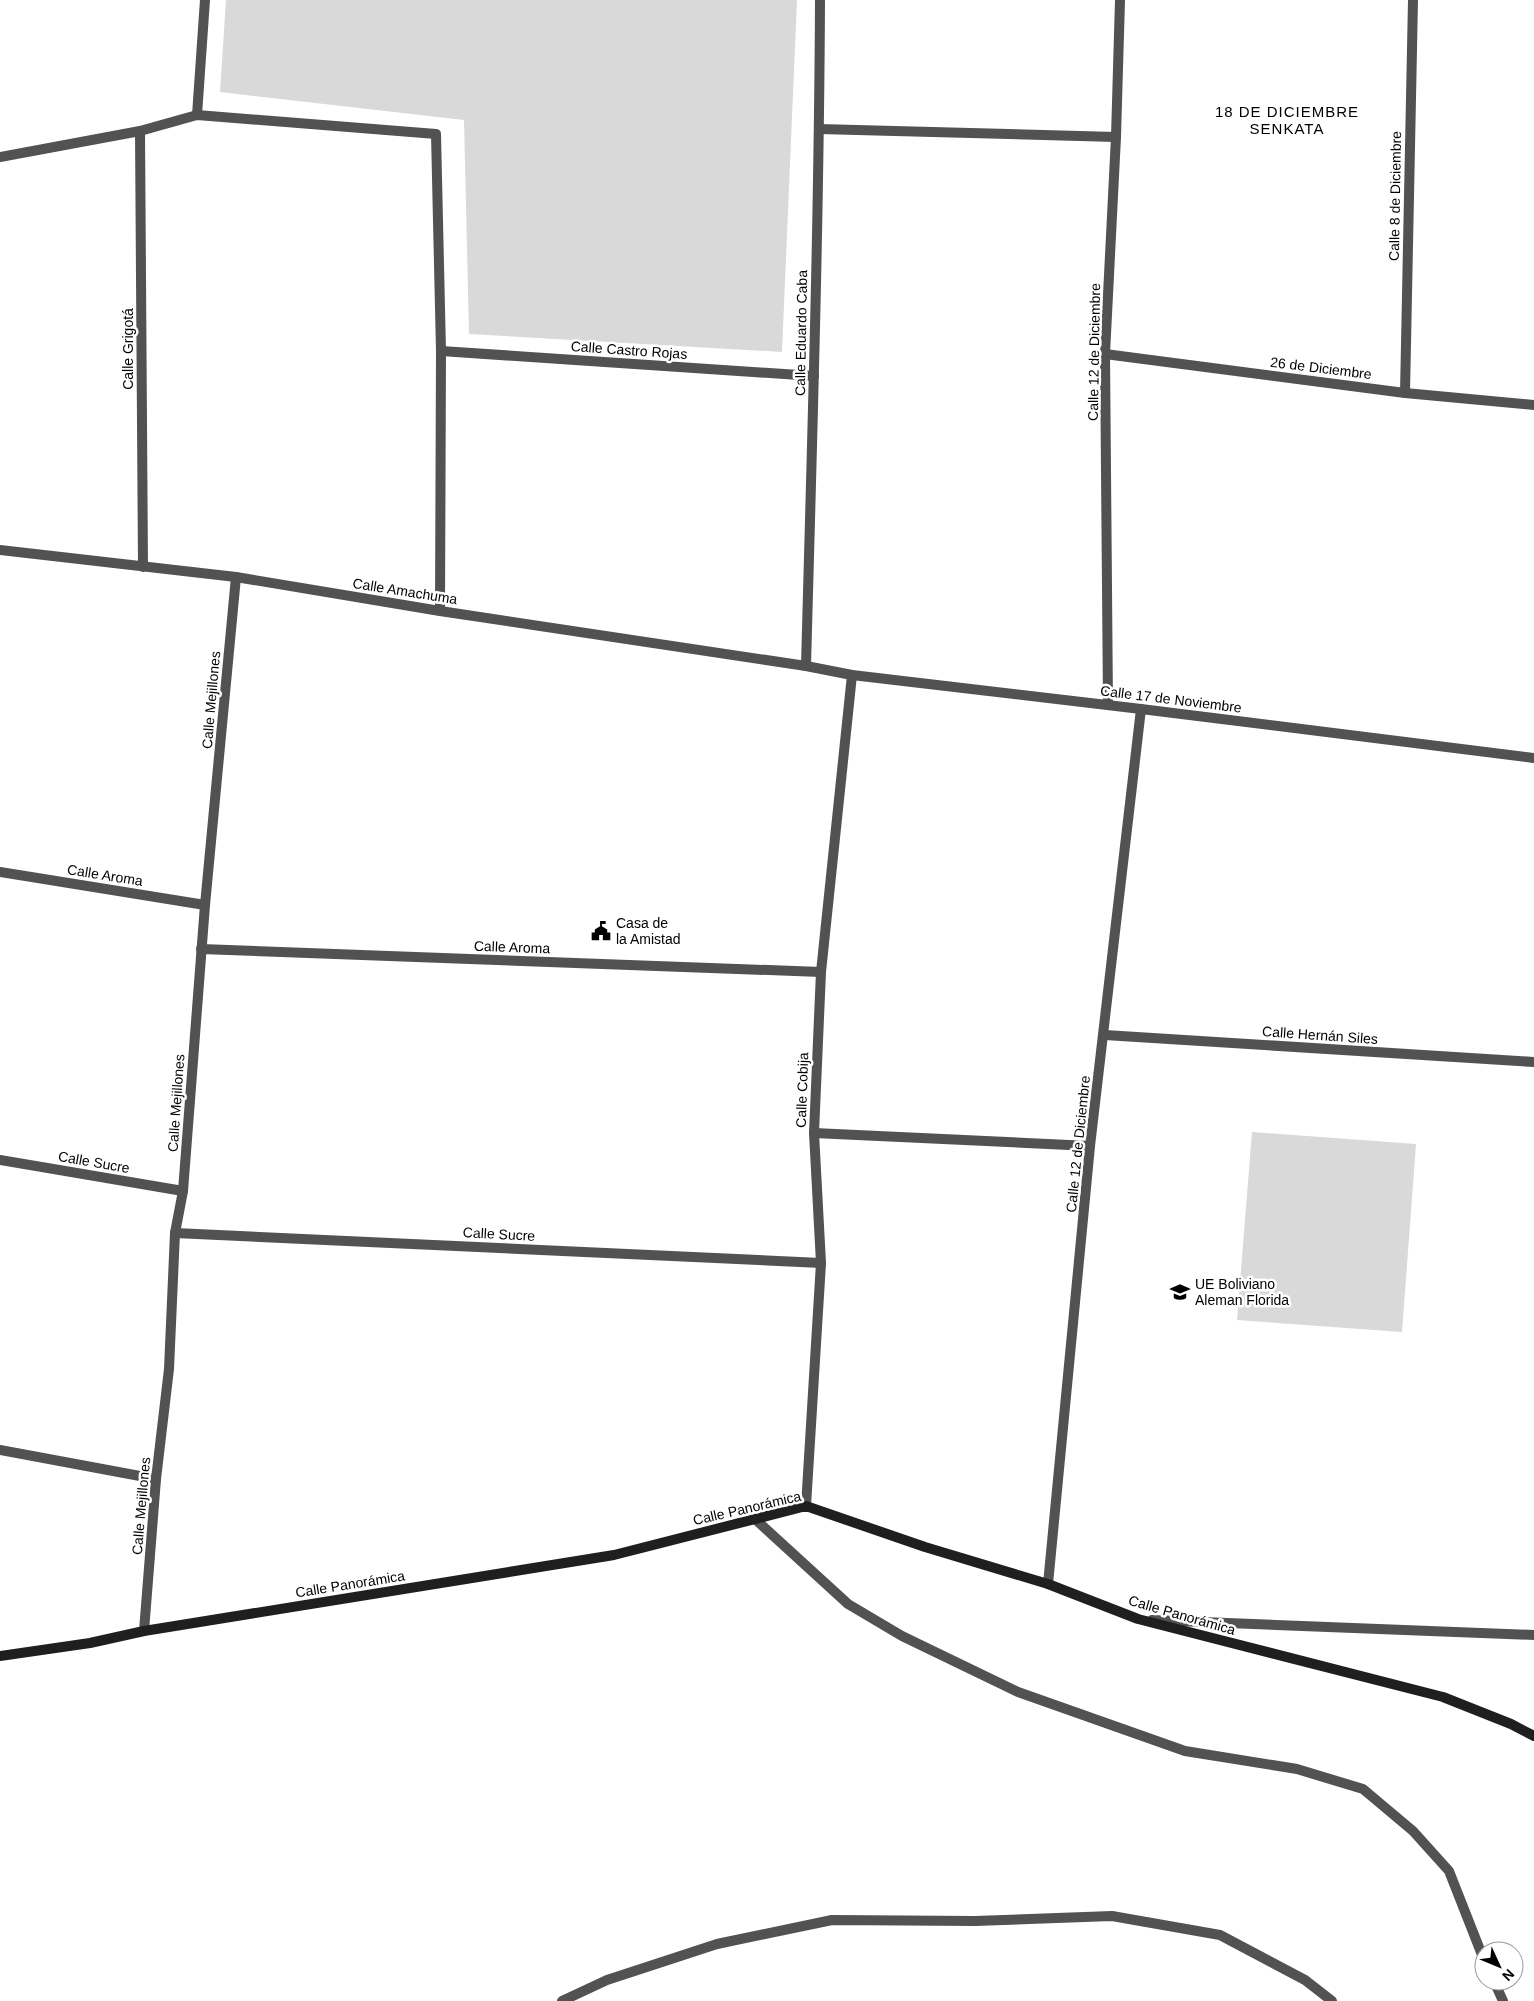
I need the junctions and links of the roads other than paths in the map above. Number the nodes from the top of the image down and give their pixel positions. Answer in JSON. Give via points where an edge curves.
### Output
{"nodes":[{"id":1,"x":205,"y":0,"type":"edge"},
{"id":2,"x":820,"y":0,"type":"edge"},
{"id":3,"x":1120,"y":0,"type":"edge"},
{"id":4,"x":1412,"y":0,"type":"edge"},
{"id":5,"x":198,"y":115,"type":"junction"},
{"id":6,"x":820,"y":130,"type":"junction"},
{"id":7,"x":140,"y":131,"type":"junction"},
{"id":8,"x":1116,"y":137,"type":"junction"},
{"id":9,"x":0,"y":157,"type":"edge"},
{"id":10,"x":441,"y":351,"type":"junction"},
{"id":11,"x":1105,"y":354,"type":"junction"},
{"id":12,"x":814,"y":376,"type":"junction"},
{"id":13,"x":1405,"y":393,"type":"junction"},
{"id":14,"x":1534,"y":405,"type":"edge"},
{"id":15,"x":0,"y":550,"type":"edge"},
{"id":16,"x":143,"y":566,"type":"junction"},
{"id":17,"x":236,"y":578,"type":"junction"},
{"id":18,"x":440,"y":611,"type":"junction"},
{"id":19,"x":806,"y":666,"type":"junction"},
{"id":20,"x":852,"y":675,"type":"junction"},
{"id":21,"x":1108,"y":705,"type":"junction"},
{"id":22,"x":1141,"y":709,"type":"junction"},
{"id":23,"x":1534,"y":758,"type":"edge"},
{"id":24,"x":0,"y":872,"type":"edge"},
{"id":25,"x":205,"y":905,"type":"junction"},
{"id":26,"x":201,"y":949,"type":"junction"},
{"id":27,"x":821,"y":972,"type":"junction"},
{"id":28,"x":1105,"y":1035,"type":"junction"},
{"id":29,"x":1534,"y":1062,"type":"edge"},
{"id":30,"x":814,"y":1133,"type":"junction"},
{"id":31,"x":1090,"y":1146,"type":"junction"},
{"id":32,"x":0,"y":1160,"type":"edge"},
{"id":33,"x":183,"y":1191,"type":"junction"},
{"id":34,"x":176,"y":1233,"type":"junction"},
{"id":35,"x":821,"y":1263,"type":"junction"},
{"id":36,"x":0,"y":1450,"type":"edge"},
{"id":37,"x":156,"y":1479,"type":"junction"},
{"id":38,"x":806,"y":1506,"type":"junction"},
{"id":39,"x":754,"y":1519,"type":"junction"},
{"id":40,"x":1048,"y":1584,"type":"junction"},
{"id":41,"x":1138,"y":1619,"type":"junction"},
{"id":42,"x":144,"y":1631,"type":"junction"},
{"id":43,"x":1534,"y":1635,"type":"edge"},
{"id":44,"x":0,"y":1656,"type":"edge"},
{"id":45,"x":1534,"y":1736,"type":"edge"},
{"id":46,"x":1476,"y":1941,"type":"edge"},
{"id":47,"x":562,"y":2001,"type":"edge"},
{"id":48,"x":1332,"y":2001,"type":"edge"}],
"edges":[{"from":1,"to":5,"type":"street"},
{"from":2,"to":6,"type":"street","name":"Calle Eduardo Caba"},
{"from":3,"to":8,"type":"street","name":"Calle 12 de Diciembre"},
{"from":4,"to":13,"type":"street","name":"Calle 8 de Diciembre"},
{"from":5,"to":7,"type":"street"},
{"from":5,"to":10,"type":"street","via":[[436,134]]},
{"from":6,"to":8,"type":"street"},
{"from":6,"to":12,"type":"street","name":"Calle Eduardo Caba"},
{"from":7,"to":9,"type":"street"},
{"from":7,"to":16,"type":"street","name":"Calle Grigotá"},
{"from":8,"to":11,"type":"street","name":"Calle 12 de Diciembre"},
{"from":10,"to":12,"type":"street","name":"Calle Castro Rojas"},
{"from":10,"to":18,"type":"street"},
{"from":11,"to":13,"type":"street","name":"26 de Diciembre"},
{"from":11,"to":21,"type":"street","name":"Calle 12 de Diciembre"},
{"from":12,"to":19,"type":"street","name":"Calle Eduardo Caba"},
{"from":13,"to":14,"type":"street","name":"26 de Diciembre"},
{"from":15,"to":16,"type":"street","name":"Calle Amachuma"},
{"from":16,"to":17,"type":"street","name":"Calle Amachuma"},
{"from":17,"to":18,"type":"street","name":"Calle Amachuma"},
{"from":17,"to":25,"type":"street","name":"Calle Mejillones"},
{"from":18,"to":19,"type":"street","name":"Calle Amachuma"},
{"from":19,"to":20,"type":"street","name":"Calle 17 de Noviembre"},
{"from":20,"to":21,"type":"street","name":"Calle 17 de Noviembre"},
{"from":20,"to":27,"type":"street","name":"Calle Cobija"},
{"from":21,"to":22,"type":"street","name":"Calle 17 de Noviembre"},
{"from":22,"to":23,"type":"street","name":"Calle 17 de Noviembre"},
{"from":22,"to":28,"type":"street","name":"Calle 12 de Diciembre"},
{"from":24,"to":25,"type":"street","name":"Calle Aroma"},
{"from":25,"to":26,"type":"street","name":"Calle Mejillones"},
{"from":26,"to":27,"type":"street","name":"Calle Aroma"},
{"from":26,"to":33,"type":"street","name":"Calle Mejillones"},
{"from":27,"to":30,"type":"street","name":"Calle Cobija"},
{"from":28,"to":29,"type":"street","name":"Calle Hernán Siles"},
{"from":28,"to":31,"type":"street","name":"Calle 12 de Diciembre"},
{"from":30,"to":31,"type":"street"},
{"from":30,"to":35,"type":"street","name":"Calle Cobija"},
{"from":31,"to":40,"type":"street","name":"Calle 12 de Diciembre"},
{"from":32,"to":33,"type":"street","name":"Calle Sucre"},
{"from":33,"to":34,"type":"street","name":"Calle Mejillones"},
{"from":34,"to":35,"type":"street","name":"Calle Sucre"},
{"from":34,"to":37,"type":"street","name":"Calle Mejillones","via":[[169,1370]]},
{"from":35,"to":38,"type":"street","name":"Calle Cobija"},
{"from":36,"to":37,"type":"street"},
{"from":37,"to":42,"type":"street","name":"Calle Mejillones"},
{"from":38,"to":39,"type":"street","name":"Calle Panorámica"},
{"from":38,"to":40,"type":"street","name":"Calle Panorámica","via":[[925,1547]]},
{"from":39,"to":42,"type":"street","name":"Calle Panorámica","via":[[614,1555]]},
{"from":39,"to":46,"type":"street","via":[[848,1604],[902,1636],[1018,1692],[1184,1751],[1298,1769],[1363,1789],[1413,1831],[1449,1872]]},
{"from":40,"to":41,"type":"street","name":"Calle Panorámica"},
{"from":41,"to":43,"type":"street"},
{"from":41,"to":45,"type":"street","name":"Calle Panorámica","via":[[1443,1697]]},
{"from":42,"to":44,"type":"street","name":"Calle Panorámica","via":[[90,1644]]},
{"from":47,"to":48,"type":"street","via":[[607,1980],[717,1944],[832,1920],[975,1921],[1112,1916],[1220,1935],[1305,1980]]}]}
